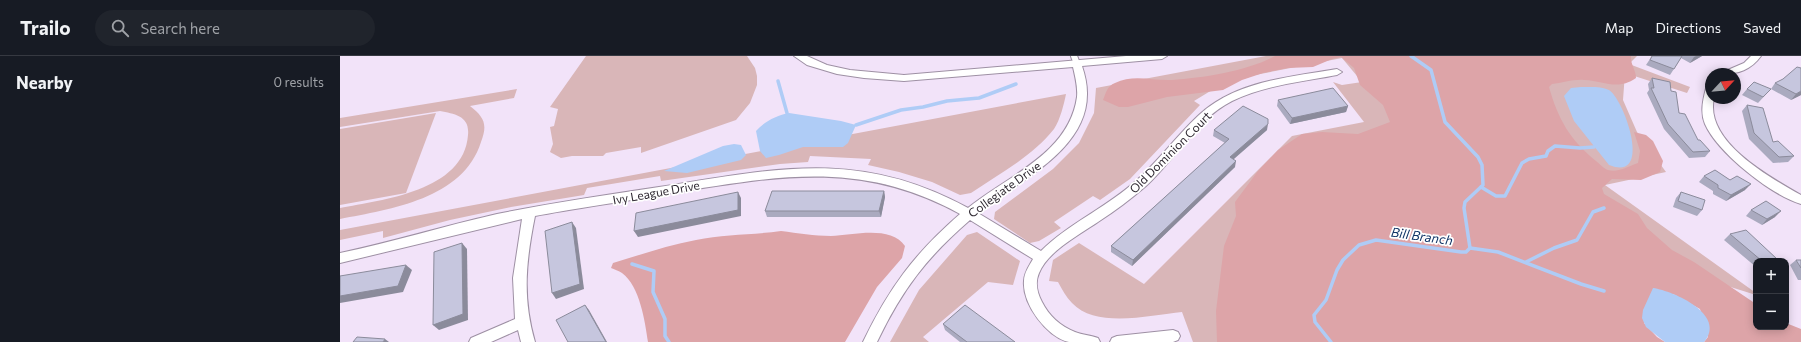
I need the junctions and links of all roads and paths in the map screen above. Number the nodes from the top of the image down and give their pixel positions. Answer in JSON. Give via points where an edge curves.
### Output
{"nodes":[{"id":1,"x":799,"y":56,"type":"edge"},
{"id":2,"x":1162,"y":56,"type":"edge"},
{"id":3,"x":1756,"y":56,"type":"edge"},
{"id":4,"x":1075,"y":60,"type":"edge"},
{"id":5,"x":1741,"y":68,"type":"edge"},
{"id":6,"x":1337,"y":72,"type":"dead end"},
{"id":7,"x":1707,"y":104,"type":"edge"},
{"id":8,"x":1801,"y":200,"type":"edge"},
{"id":9,"x":529,"y":213,"type":"junction"},
{"id":10,"x":968,"y":215,"type":"junction"},
{"id":11,"x":340,"y":258,"type":"edge"},
{"id":12,"x":1042,"y":258,"type":"junction"},
{"id":13,"x":522,"y":322,"type":"junction"},
{"id":14,"x":1173,"y":336,"type":"dead end"},
{"id":15,"x":476,"y":342,"type":"edge"},
{"id":16,"x":528,"y":342,"type":"edge"},
{"id":17,"x":870,"y":342,"type":"edge"},
{"id":18,"x":1093,"y":342,"type":"edge"},
{"id":19,"x":1117,"y":342,"type":"edge"}],
"edges":[{"from":1,"to":4,"type":"street","via":[[824,67],[847,73],[904,78]]},
{"from":2,"to":4,"type":"street"},
{"from":3,"to":5,"type":"street","via":[[1753,62]]},
{"from":4,"to":10,"type":"street","name":"Collegiate Drive","via":[[1082,96],[1074,124],[1062,142],[1041,162]]},
{"from":6,"to":12,"type":"street","name":"Old Dominion Court","via":[[1276,83],[1228,99],[1189,131],[1164,161],[1133,191],[1053,246]]},
{"from":7,"to":8,"type":"street","via":[[1713,129],[1739,160],[1758,175]]},
{"from":9,"to":10,"type":"street","name":"Ivy League Drive","via":[[769,173],[826,171],[900,183],[948,201]]},
{"from":9,"to":11,"type":"street","name":"Ivy League Drive"},
{"from":9,"to":13,"type":"street","via":[[519,269],[518,288]]},
{"from":10,"to":12,"type":"street"},
{"from":10,"to":17,"type":"street","name":"Collegiate Drive","via":[[930,249],[905,280]]},
{"from":12,"to":18,"type":"street","name":"Old Dominion Court","via":[[1030,282],[1033,298],[1042,314],[1070,337]]},
{"from":13,"to":15,"type":"street"},
{"from":13,"to":16,"type":"street"},
{"from":14,"to":19,"type":"street"}]}
